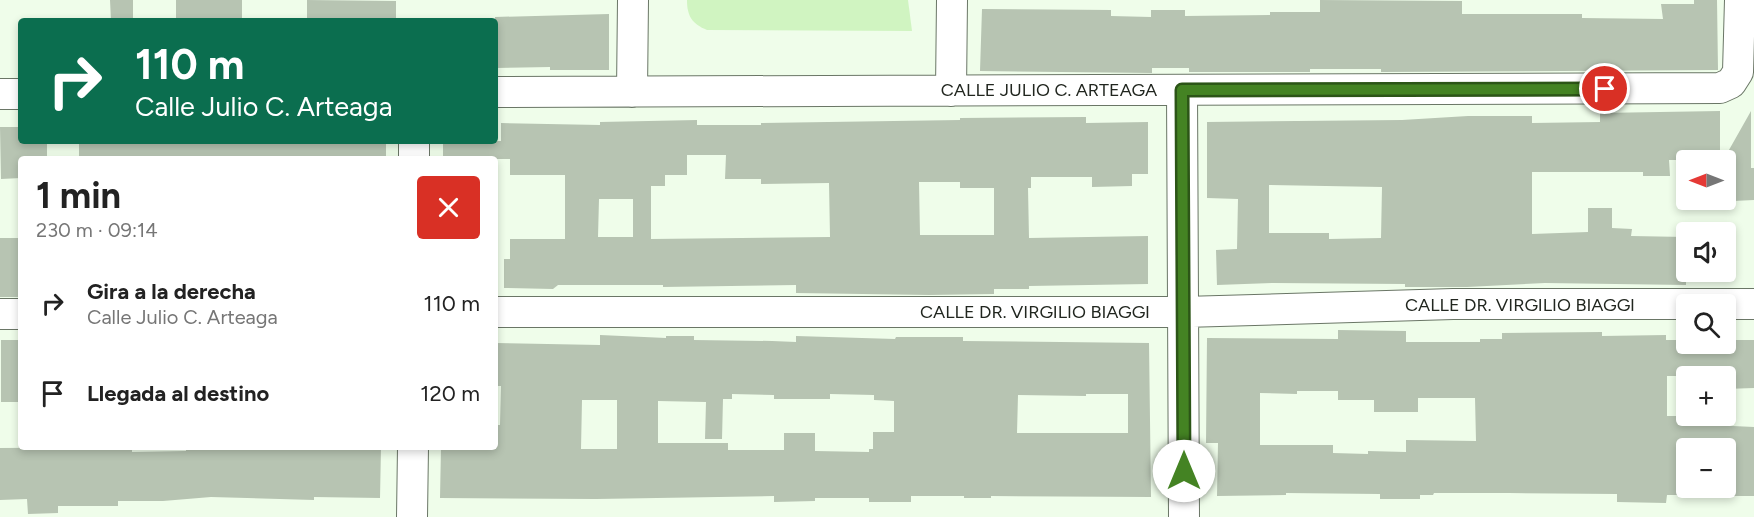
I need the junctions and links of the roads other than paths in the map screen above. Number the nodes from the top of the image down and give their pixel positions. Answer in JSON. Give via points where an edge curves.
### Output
{"nodes":[{"id":1,"x":633,"y":0,"type":"edge"},
{"id":2,"x":952,"y":0,"type":"edge"},
{"id":3,"x":1740,"y":0,"type":"edge"},
{"id":4,"x":1182,"y":90,"type":"junction"},
{"id":5,"x":951,"y":91,"type":"junction"},
{"id":6,"x":498,"y":92,"type":"edge"},
{"id":7,"x":632,"y":92,"type":"junction"},
{"id":8,"x":0,"y":94,"type":"edge"},
{"id":9,"x":18,"y":94,"type":"edge"},
{"id":10,"x":1754,"y":304,"type":"edge"},
{"id":11,"x":498,"y":312,"type":"edge"},
{"id":12,"x":1184,"y":312,"type":"junction"},
{"id":13,"x":0,"y":314,"type":"edge"},
{"id":14,"x":18,"y":314,"type":"edge"},
{"id":15,"x":413,"y":450,"type":"edge"},
{"id":16,"x":412,"y":517,"type":"edge"},
{"id":17,"x":1184,"y":517,"type":"edge"}],
"edges":[{"from":1,"to":7,"type":"street"},
{"from":2,"to":5,"type":"street"},
{"from":3,"to":4,"type":"street","name":"CALLE JULIO C. ARTEAGA","via":[[1740,65],[1735,79],[1720,88]]},
{"from":4,"to":5,"type":"street","name":"CALLE JULIO C. ARTEAGA"},
{"from":4,"to":12,"type":"street"},
{"from":5,"to":7,"type":"street","name":"CALLE JULIO C. ARTEAGA"},
{"from":6,"to":7,"type":"street","name":"CALLE JULIO C. ARTEAGA"},
{"from":8,"to":9,"type":"street"},
{"from":10,"to":12,"type":"street","name":"CALLE DR. VIRGILIO BIAGGI","via":[[1453,304]]},
{"from":11,"to":12,"type":"street","name":"CALLE DR. VIRGILIO BIAGGI"},
{"from":12,"to":17,"type":"street"},
{"from":13,"to":14,"type":"street"},
{"from":15,"to":16,"type":"street"}]}
